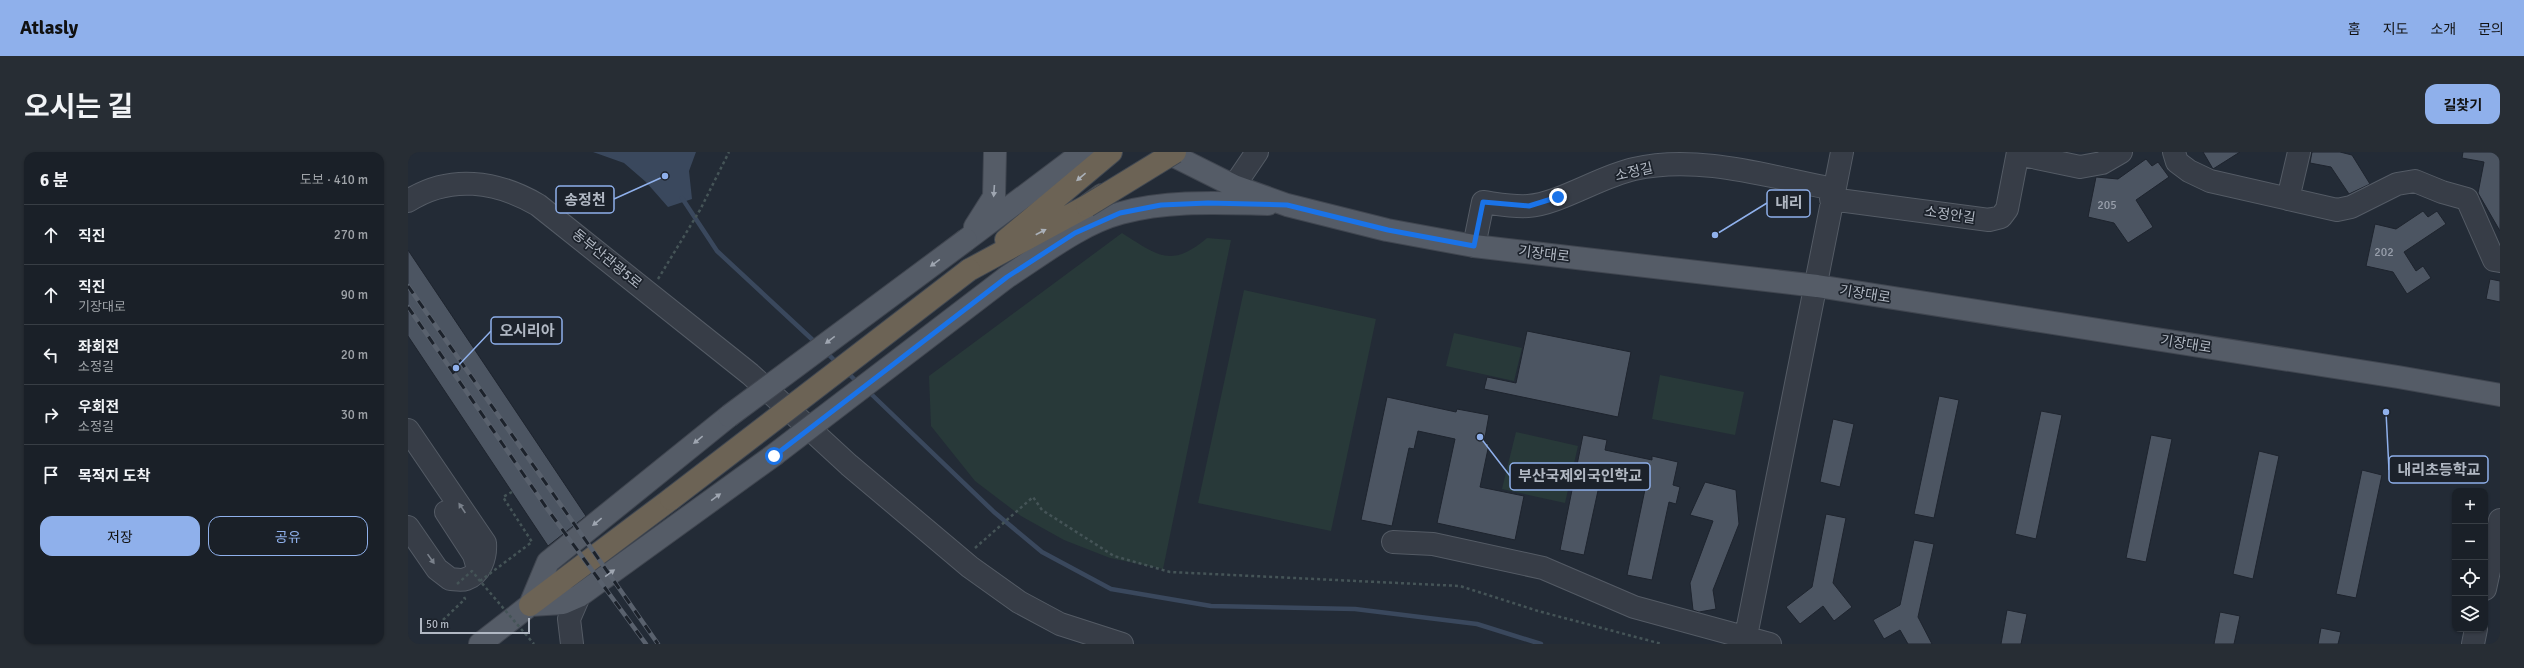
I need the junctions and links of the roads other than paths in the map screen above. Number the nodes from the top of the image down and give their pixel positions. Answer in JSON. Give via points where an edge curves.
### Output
{"nodes":[{"id":1,"x":995,"y":152,"type":"edge"},
{"id":2,"x":1083,"y":152,"type":"edge"},
{"id":3,"x":1111,"y":152,"type":"edge"},
{"id":4,"x":1257,"y":152,"type":"edge"},
{"id":5,"x":1842,"y":152,"type":"edge"},
{"id":6,"x":2121,"y":152,"type":"edge"},
{"id":7,"x":2174,"y":152,"type":"edge"},
{"id":8,"x":2299,"y":152,"type":"edge"},
{"id":9,"x":1168,"y":153,"type":"edge"},
{"id":10,"x":2018,"y":153,"type":"edge"},
{"id":11,"x":1234,"y":186,"type":"junction"},
{"id":12,"x":1833,"y":194,"type":"junction"},
{"id":13,"x":2288,"y":199,"type":"junction"},
{"id":14,"x":408,"y":201,"type":"edge"},
{"id":15,"x":1287,"y":205,"type":"junction"},
{"id":16,"x":966,"y":240,"type":"junction"},
{"id":17,"x":1474,"y":246,"type":"junction"},
{"id":18,"x":2500,"y":261,"type":"edge"},
{"id":19,"x":969,"y":270,"type":"junction"},
{"id":20,"x":1007,"y":277,"type":"junction"},
{"id":21,"x":1817,"y":286,"type":"junction"},
{"id":22,"x":2500,"y":395,"type":"edge"},
{"id":23,"x":408,"y":430,"type":"edge"},
{"id":24,"x":408,"y":455,"type":"edge"},
{"id":25,"x":2500,"y":520,"type":"edge"},
{"id":26,"x":408,"y":528,"type":"edge"},
{"id":27,"x":1393,"y":542,"type":"dead end"},
{"id":28,"x":479,"y":575,"type":"junction"},
{"id":29,"x":2488,"y":575,"type":"edge"},
{"id":30,"x":579,"y":596,"type":"junction"},
{"id":31,"x":530,"y":605,"type":"junction"},
{"id":32,"x":2475,"y":632,"type":"edge"},
{"id":33,"x":1746,"y":636,"type":"junction"},
{"id":34,"x":480,"y":644,"type":"edge"},
{"id":35,"x":572,"y":644,"type":"edge"},
{"id":36,"x":1122,"y":644,"type":"edge"},
{"id":37,"x":1770,"y":644,"type":"edge"},
{"id":38,"x":2473,"y":644,"type":"edge"}],
"edges":[{"from":1,"to":16,"type":"main road","one_way":true,"via":[[994,197]]},
{"from":2,"to":16,"type":"main road"},
{"from":3,"to":19,"type":"highway","one_way":true},
{"from":4,"to":11,"type":"street"},
{"from":5,"to":12,"type":"street"},
{"from":6,"to":10,"type":"street","via":[[2102,163],[2080,167]]},
{"from":7,"to":13,"type":"street","via":[[2177,162],[2210,181]]},
{"from":8,"to":13,"type":"street"},
{"from":9,"to":11,"type":"main road","name":"기장대로"},
{"from":19,"to":9,"type":"highway","one_way":true,"bridge":true,"via":[[1087,206]]},
{"from":9,"to":20,"type":"main road"},
{"from":10,"to":12,"type":"street","name":"소정안길","via":[[2007,209],[1996,219],[1989,220]]},
{"from":11,"to":15,"type":"main road","name":"기장대로"},
{"from":12,"to":17,"type":"street","name":"소정길","via":[[1714,166],[1685,165],[1634,169],[1540,204],[1515,206],[1483,202]]},
{"from":12,"to":21,"type":"street"},
{"from":13,"to":18,"type":"street","via":[[2337,210],[2351,207],[2396,184],[2415,181],[2467,199],[2494,260]]},
{"from":14,"to":36,"type":"street","name":"동부산관광5로","via":[[419,194],[451,184],[484,183],[511,191],[538,205],[750,374],[850,465],[961,560],[1019,602],[1060,624]]},
{"from":15,"to":17,"type":"main road","name":"기장대로","via":[[1388,230]]},
{"from":15,"to":20,"type":"main road","via":[[1161,205],[1120,213],[1075,233]]},
{"from":16,"to":31,"type":"main road","one_way":true,"bridge":true,"via":[[729,416],[548,562]]},
{"from":17,"to":21,"type":"main road","name":"기장대로"},
{"from":19,"to":31,"type":"highway","bridge":true},
{"from":30,"to":20,"type":"main road","one_way":true,"bridge":true,"via":[[774,456]]},
{"from":21,"to":22,"type":"main road","name":"기장대로"},
{"from":21,"to":33,"type":"street"},
{"from":28,"to":23,"type":"street","one_way":true,"via":[[486,557],[485,543]]},
{"from":24,"to":28,"type":"street","via":[[474,554]]},
{"from":25,"to":29,"type":"street"},
{"from":26,"to":28,"type":"street","one_way":true,"via":[[437,569],[450,579],[466,579]]},
{"from":27,"to":33,"type":"street","via":[[1433,544],[1543,568],[1634,607]]},
{"from":30,"to":31,"type":"main road","via":[[564,603]]},
{"from":30,"to":35,"type":"street","via":[[569,619]]},
{"from":31,"to":34,"type":"main road"},
{"from":32,"to":38,"type":"street"},
{"from":33,"to":37,"type":"street"}]}
